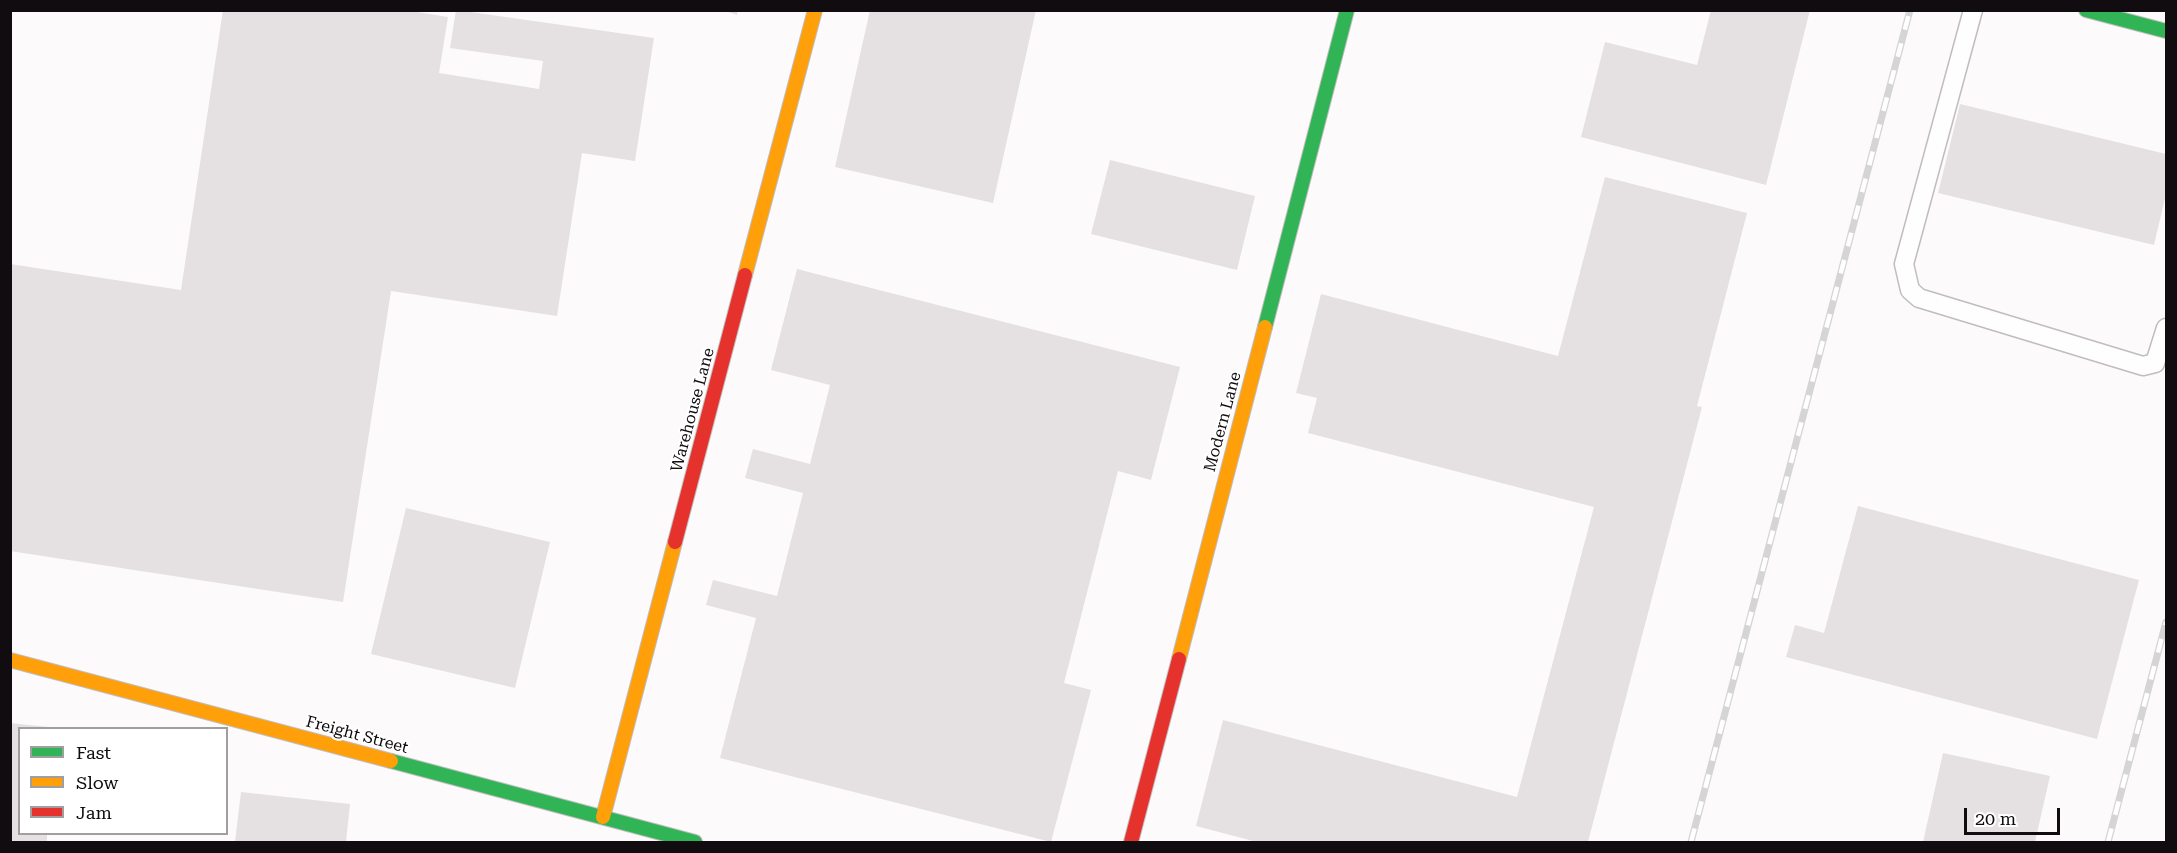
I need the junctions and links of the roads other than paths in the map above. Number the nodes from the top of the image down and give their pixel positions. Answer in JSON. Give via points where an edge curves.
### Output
{"nodes":[{"id":1,"x":815,"y":10,"type":"edge"},
{"id":2,"x":1347,"y":10,"type":"edge"},
{"id":3,"x":1973,"y":10,"type":"edge"},
{"id":4,"x":2086,"y":10,"type":"edge"},
{"id":5,"x":2166,"y":32,"type":"edge"},
{"id":6,"x":2166,"y":328,"type":"edge"},
{"id":7,"x":10,"y":660,"type":"edge"},
{"id":8,"x":603,"y":818,"type":"junction"},
{"id":9,"x":695,"y":843,"type":"edge"},
{"id":10,"x":1131,"y":843,"type":"edge"}],
"edges":[{"from":1,"to":8,"type":"street","name":"Warehouse Lane"},
{"from":2,"to":10,"type":"street","name":"Modern Lane"},
{"from":3,"to":6,"type":"lane","via":[[1904,264],[1910,290],[1918,298],[2143,366],[2155,363]]},
{"from":4,"to":5,"type":"street"},
{"from":7,"to":8,"type":"street","name":"Freight Street"},
{"from":8,"to":9,"type":"street","name":"Freight Street"}]}
